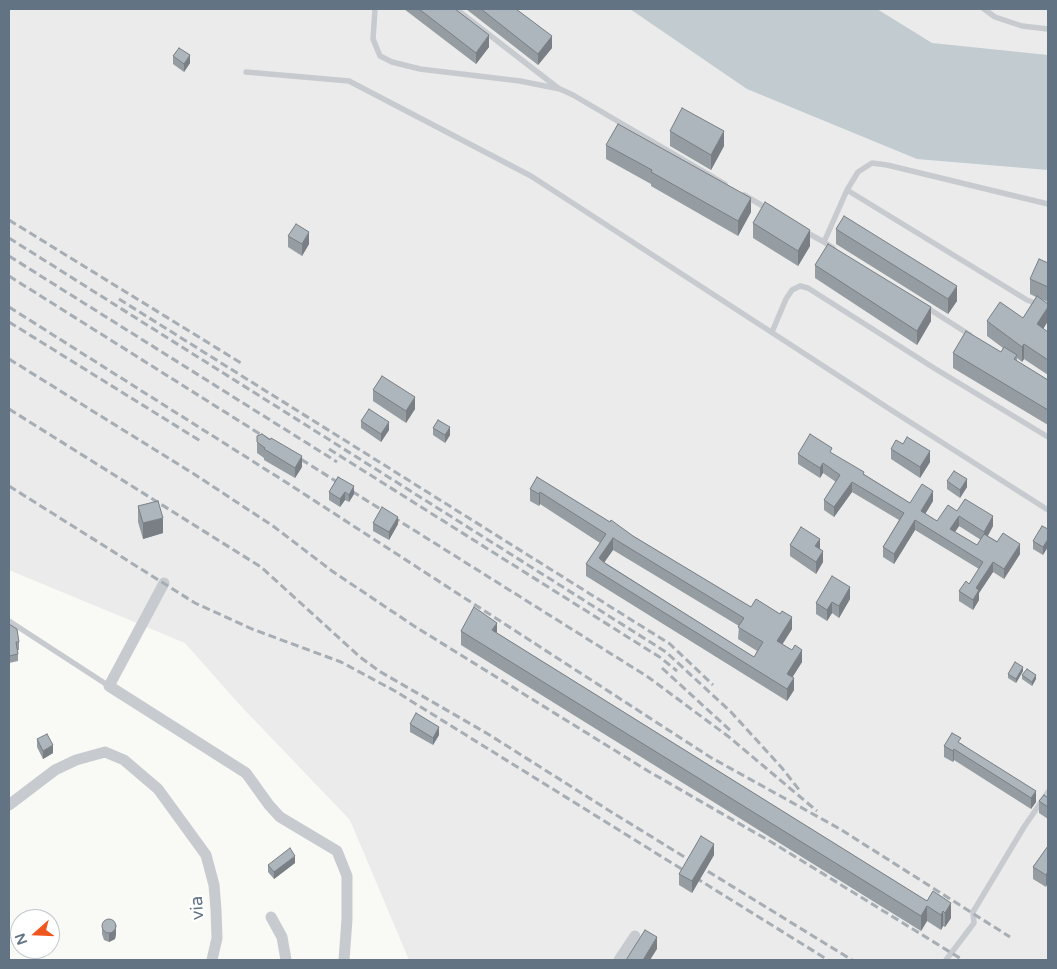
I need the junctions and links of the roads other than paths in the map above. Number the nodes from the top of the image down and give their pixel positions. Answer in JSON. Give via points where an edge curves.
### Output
{"nodes":[{"id":1,"x":376,"y":9,"type":"edge"},
{"id":2,"x":456,"y":9,"type":"edge"},
{"id":3,"x":984,"y":9,"type":"edge"},
{"id":4,"x":1048,"y":29,"type":"edge"},
{"id":5,"x":246,"y":72,"type":"dead end"},
{"id":6,"x":560,"y":89,"type":"junction"},
{"id":7,"x":732,"y":188,"type":"edge"},
{"id":8,"x":847,"y":190,"type":"junction"},
{"id":9,"x":740,"y":193,"type":"edge"},
{"id":10,"x":1048,"y":204,"type":"edge"},
{"id":11,"x":774,"y":212,"type":"edge"},
{"id":12,"x":799,"y":227,"type":"edge"},
{"id":13,"x":824,"y":242,"type":"junction"},
{"id":14,"x":840,"y":252,"type":"edge"},
{"id":15,"x":924,"y":305,"type":"edge"},
{"id":16,"x":1048,"y":308,"type":"edge"},
{"id":17,"x":772,"y":332,"type":"junction"},
{"id":18,"x":974,"y":337,"type":"edge"},
{"id":19,"x":1048,"y":437,"type":"edge"},
{"id":20,"x":1048,"y":510,"type":"edge"},
{"id":21,"x":164,"y":584,"type":"dead end"},
{"id":22,"x":9,"y":621,"type":"edge"},
{"id":23,"x":109,"y":686,"type":"junction"},
{"id":24,"x":1048,"y":792,"type":"edge"},
{"id":25,"x":9,"y":805,"type":"edge"},
{"id":26,"x":272,"y":917,"type":"dead end"},
{"id":27,"x":635,"y":936,"type":"dead end"},
{"id":28,"x":212,"y":960,"type":"edge"},
{"id":29,"x":286,"y":960,"type":"edge"},
{"id":30,"x":344,"y":960,"type":"edge"},
{"id":31,"x":619,"y":960,"type":"edge"},
{"id":32,"x":946,"y":960,"type":"edge"}],
"edges":[{"from":1,"to":6,"type":"lane","via":[[373,39],[380,56],[392,62]]},
{"from":2,"to":6,"type":"lane"},
{"from":3,"to":4,"type":"lane","via":[[995,17],[1022,26]]},
{"from":5,"to":17,"type":"lane","via":[[349,81],[531,176]]},
{"from":6,"to":7,"type":"lane"},
{"from":8,"to":10,"type":"lane","via":[[858,172],[872,163]]},
{"from":8,"to":13,"type":"lane"},
{"from":8,"to":16,"type":"lane","via":[[1027,300]]},
{"from":9,"to":11,"type":"lane"},
{"from":12,"to":13,"type":"lane"},
{"from":13,"to":14,"type":"lane"},
{"from":15,"to":18,"type":"lane"},
{"from":17,"to":19,"type":"lane","via":[[792,290],[800,286],[808,288]]},
{"from":17,"to":20,"type":"lane"},
{"from":21,"to":23,"type":"street"},
{"from":22,"to":23,"type":"lane"},
{"from":23,"to":30,"type":"street","via":[[246,773],[280,817],[337,851],[347,876]]},
{"from":24,"to":32,"type":"lane","via":[[973,912],[974,922]]},
{"from":25,"to":28,"type":"street","name":"via","via":[[55,770],[76,760],[105,752],[124,760],[158,789],[206,855],[214,885],[216,910]]},
{"from":26,"to":29,"type":"street","via":[[282,937]]},
{"from":27,"to":31,"type":"street"}]}
